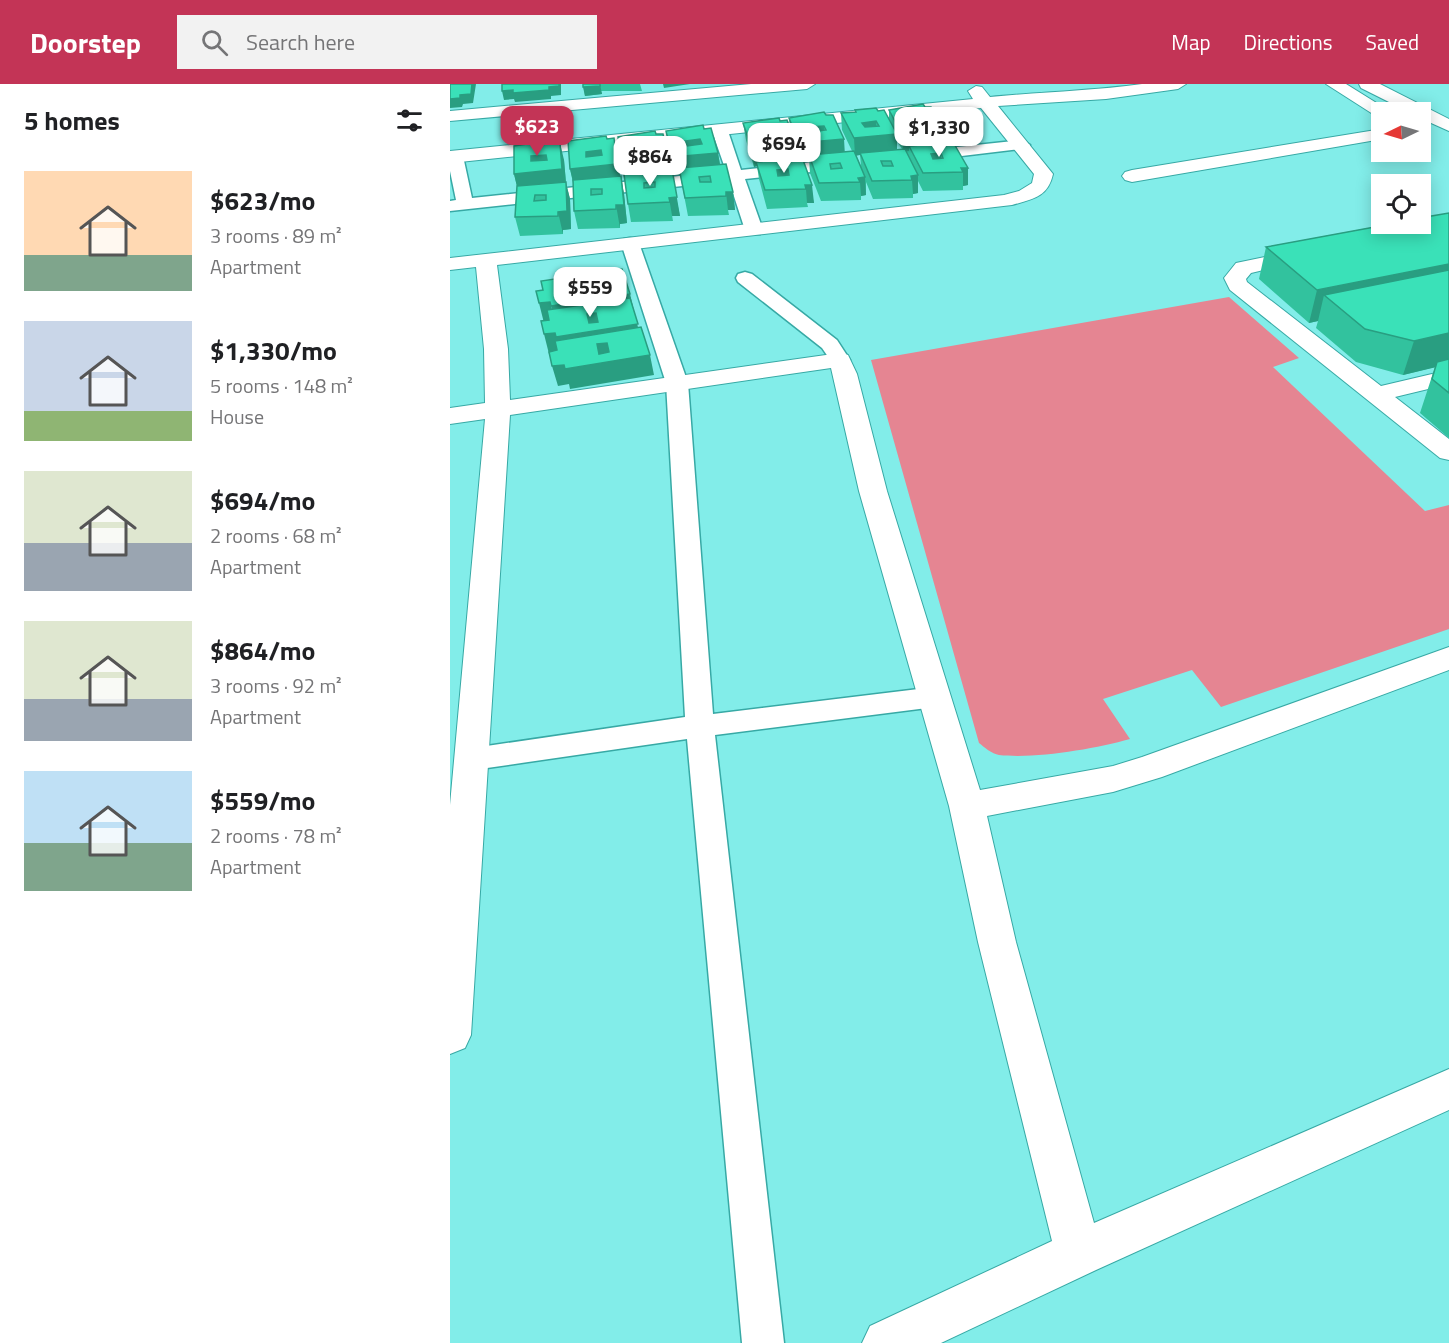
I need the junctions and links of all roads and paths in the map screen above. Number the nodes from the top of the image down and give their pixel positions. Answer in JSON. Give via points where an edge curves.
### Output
{"nodes":[{"id":1,"x":807,"y":84,"type":"edge"},
{"id":2,"x":1022,"y":84,"type":"edge"},
{"id":3,"x":1178,"y":84,"type":"edge"},
{"id":4,"x":1334,"y":84,"type":"edge"},
{"id":5,"x":1367,"y":84,"type":"edge"},
{"id":6,"x":973,"y":87,"type":"junction"},
{"id":7,"x":902,"y":94,"type":"dead end"},
{"id":8,"x":987,"y":103,"type":"junction"},
{"id":9,"x":1371,"y":105,"type":"edge"},
{"id":10,"x":450,"y":116,"type":"edge"},
{"id":11,"x":1449,"y":126,"type":"edge"},
{"id":12,"x":720,"y":130,"type":"junction"},
{"id":13,"x":1371,"y":136,"type":"edge"},
{"id":14,"x":1022,"y":145,"type":"junction"},
{"id":15,"x":452,"y":156,"type":"edge"},
{"id":16,"x":907,"y":157,"type":"edge"},
{"id":17,"x":861,"y":162,"type":"edge"},
{"id":18,"x":734,"y":175,"type":"junction"},
{"id":19,"x":1132,"y":176,"type":"dead end"},
{"id":20,"x":458,"y":205,"type":"edge"},
{"id":21,"x":754,"y":230,"type":"junction"},
{"id":22,"x":630,"y":243,"type":"junction"},
{"id":23,"x":1332,"y":250,"type":"edge"},
{"id":24,"x":486,"y":260,"type":"junction"},
{"id":25,"x":450,"y":264,"type":"edge"},
{"id":26,"x":745,"y":278,"type":"dead end"},
{"id":27,"x":840,"y":360,"type":"junction"},
{"id":28,"x":1449,"y":377,"type":"edge"},
{"id":29,"x":677,"y":384,"type":"junction"},
{"id":30,"x":1378,"y":394,"type":"junction"},
{"id":31,"x":498,"y":410,"type":"junction"},
{"id":32,"x":450,"y":417,"type":"edge"},
{"id":33,"x":1449,"y":452,"type":"edge"},
{"id":34,"x":1449,"y":658,"type":"edge"},
{"id":35,"x":464,"y":673,"type":"edge"},
{"id":36,"x":935,"y":697,"type":"junction"},
{"id":37,"x":700,"y":726,"type":"junction"},
{"id":38,"x":472,"y":759,"type":"junction"},
{"id":39,"x":967,"y":806,"type":"junction"},
{"id":40,"x":450,"y":1035,"type":"edge"},
{"id":41,"x":1449,"y":1089,"type":"edge"},
{"id":42,"x":1080,"y":1253,"type":"junction"},
{"id":43,"x":763,"y":1343,"type":"edge"},
{"id":44,"x":887,"y":1343,"type":"edge"}],
"edges":[{"from":1,"to":10,"type":"street"},
{"from":2,"to":6,"type":"street"},
{"from":3,"to":8,"type":"street"},
{"from":4,"to":9,"type":"street"},
{"from":5,"to":11,"type":"street"},
{"from":6,"to":7,"type":"street"},
{"from":6,"to":8,"type":"street"},
{"from":8,"to":12,"type":"street"},
{"from":8,"to":14,"type":"street"},
{"from":12,"to":15,"type":"street"},
{"from":12,"to":18,"type":"lane"},
{"from":13,"to":19,"type":"street"},
{"from":14,"to":16,"type":"lane"},
{"from":14,"to":21,"type":"street","via":[[1044,174],[1041,186],[1026,195],[1005,201]]},
{"from":15,"to":20,"type":"lane"},
{"from":17,"to":18,"type":"lane"},
{"from":18,"to":20,"type":"lane"},
{"from":18,"to":21,"type":"lane"},
{"from":21,"to":22,"type":"street"},
{"from":22,"to":24,"type":"street"},
{"from":22,"to":29,"type":"lane"},
{"from":23,"to":30,"type":"street","via":[[1261,263],[1244,268],[1235,278],[1245,291]]},
{"from":24,"to":25,"type":"street"},
{"from":24,"to":31,"type":"street"},
{"from":26,"to":27,"type":"lane","via":[[830,344]]},
{"from":27,"to":29,"type":"street"},
{"from":27,"to":36,"type":"street","via":[[873,491]]},
{"from":28,"to":30,"type":"street"},
{"from":29,"to":31,"type":"street"},
{"from":29,"to":37,"type":"lane"},
{"from":30,"to":33,"type":"street"},
{"from":31,"to":32,"type":"street"},
{"from":31,"to":35,"type":"street"},
{"from":34,"to":39,"type":"street","via":[[1150,768],[1113,779]]},
{"from":35,"to":38,"type":"street"},
{"from":36,"to":37,"type":"lane"},
{"from":36,"to":39,"type":"street"},
{"from":37,"to":38,"type":"lane"},
{"from":37,"to":43,"type":"lane"},
{"from":38,"to":40,"type":"street"},
{"from":39,"to":42,"type":"street","via":[[997,942]]},
{"from":41,"to":42,"type":"street"},
{"from":42,"to":44,"type":"street"}]}
